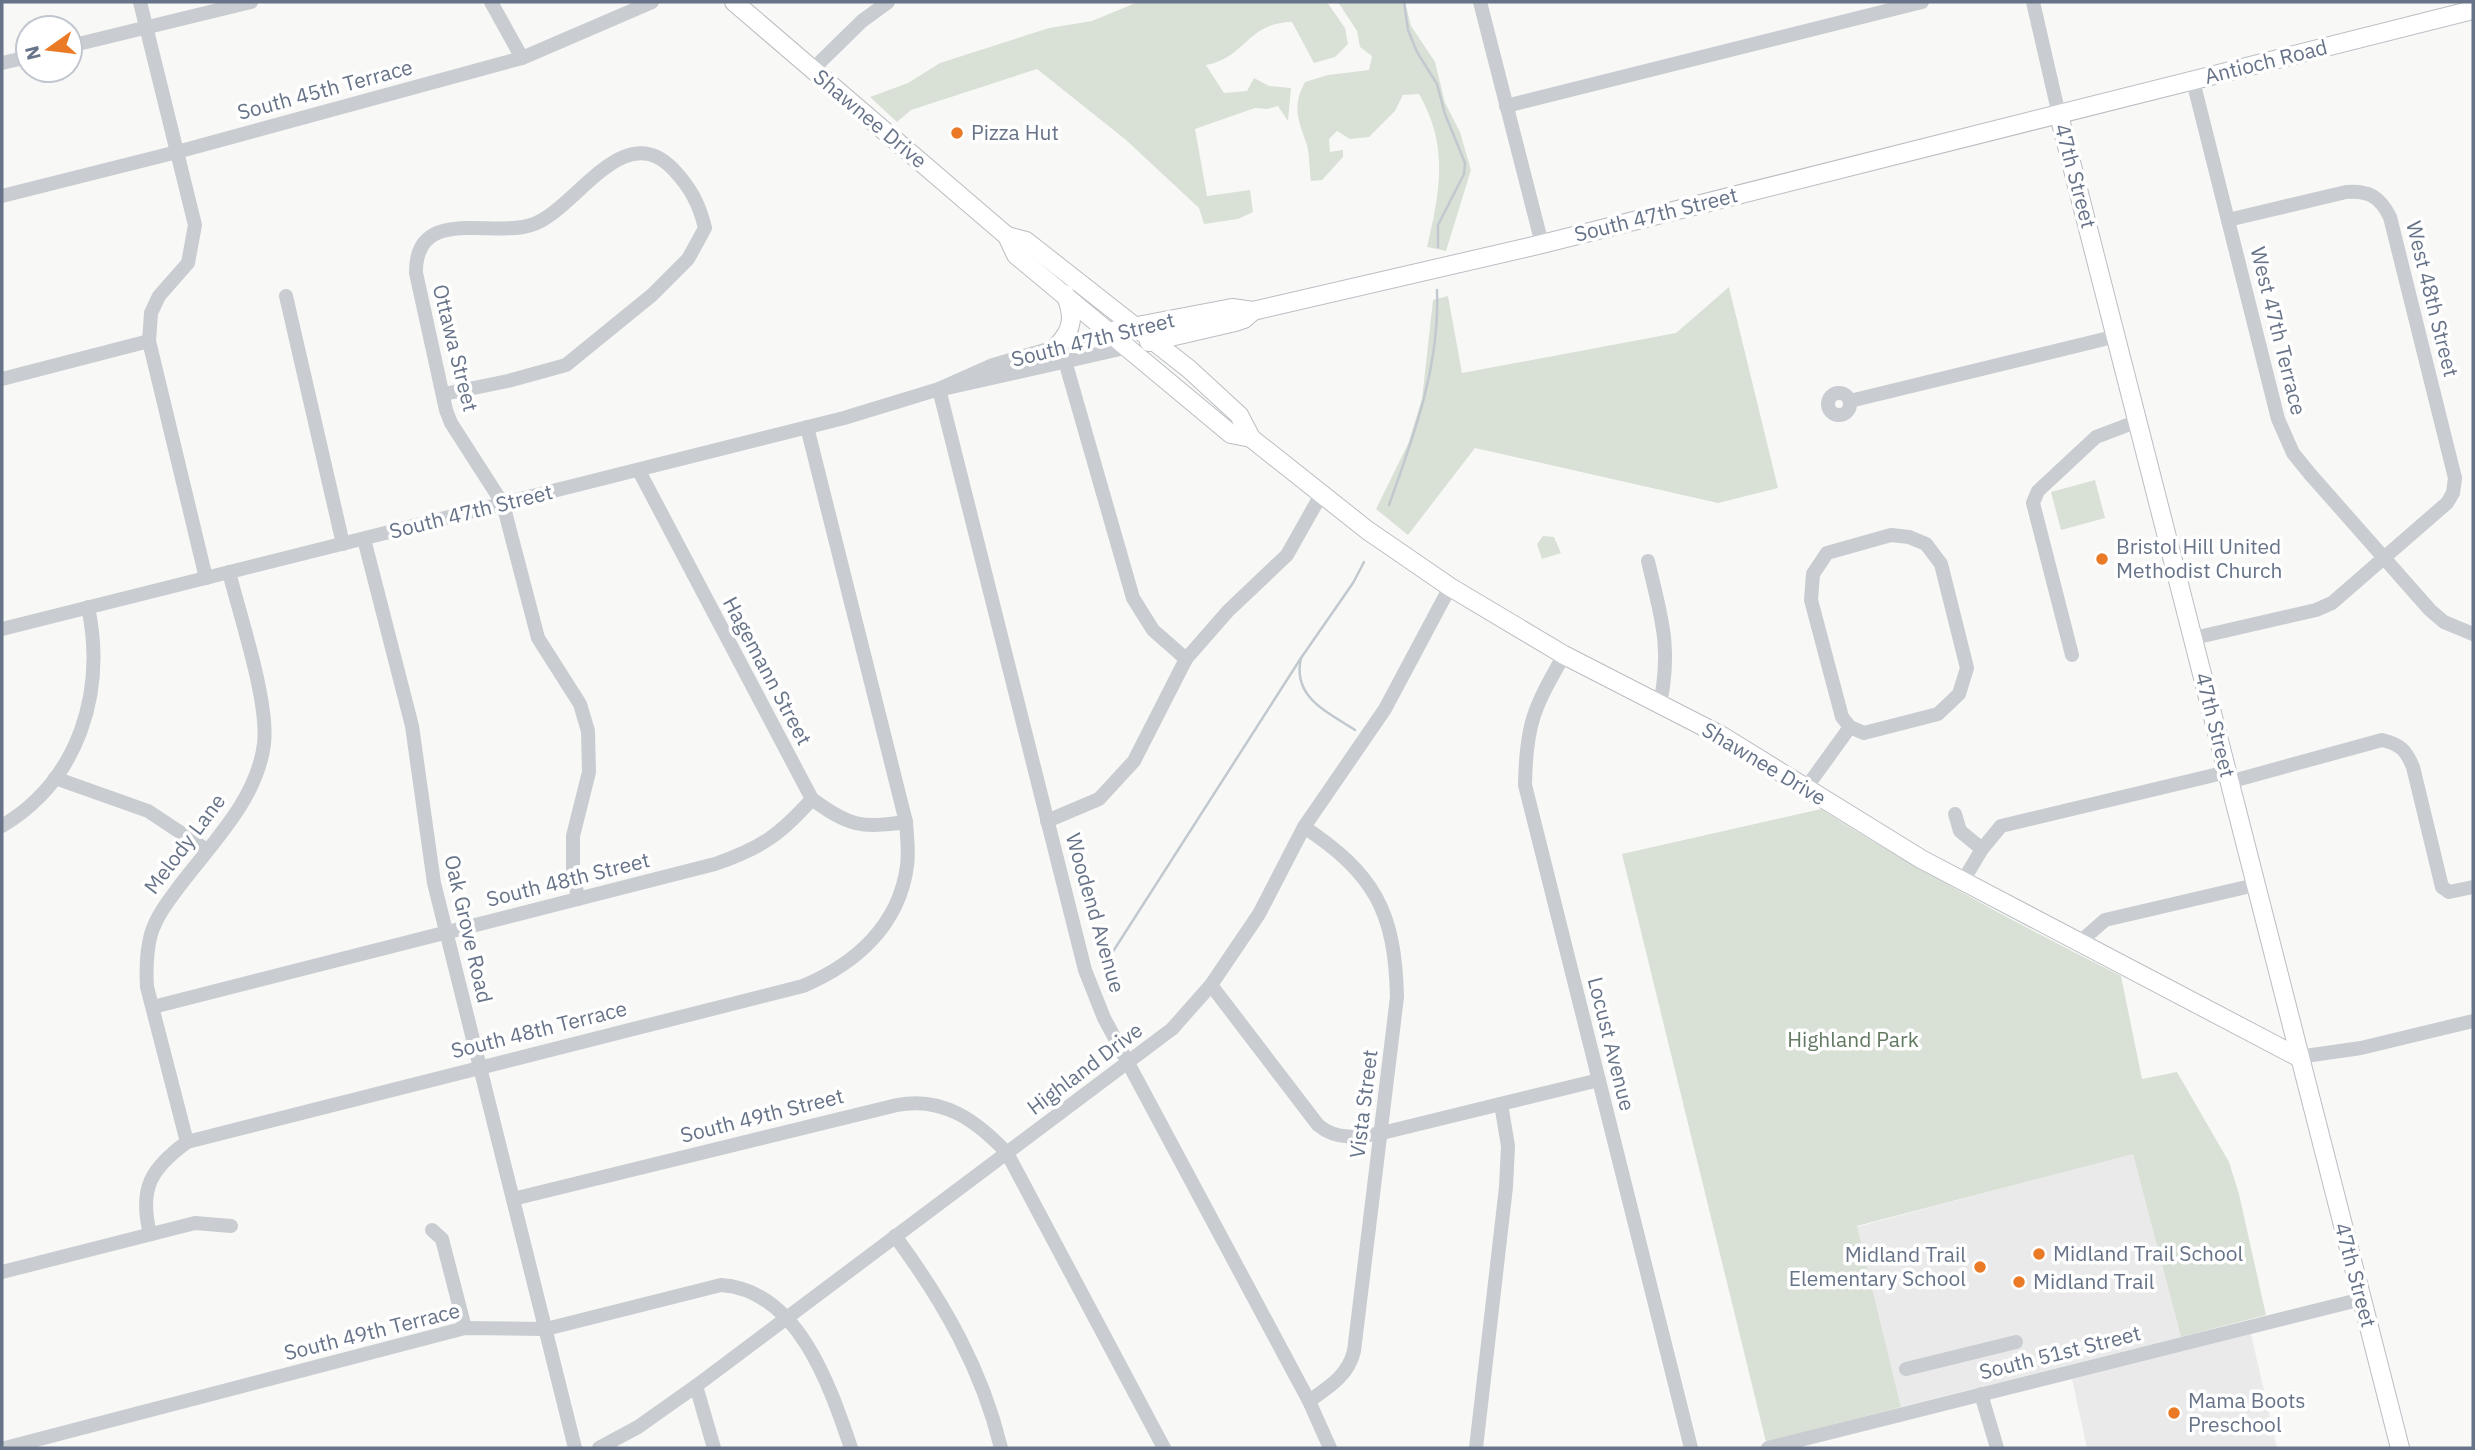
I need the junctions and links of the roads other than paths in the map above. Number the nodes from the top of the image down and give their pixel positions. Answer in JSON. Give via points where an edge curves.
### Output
{"nodes":[{"id":1,"x":140,"y":2,"type":"edge"},
{"id":2,"x":251,"y":2,"type":"edge"},
{"id":3,"x":491,"y":2,"type":"edge"},
{"id":4,"x":652,"y":2,"type":"edge"},
{"id":5,"x":734,"y":2,"type":"edge"},
{"id":6,"x":888,"y":2,"type":"edge"},
{"id":7,"x":1480,"y":2,"type":"edge"},
{"id":8,"x":1922,"y":2,"type":"edge"},
{"id":9,"x":2033,"y":2,"type":"edge"},
{"id":10,"x":2473,"y":10,"type":"edge"},
{"id":11,"x":146,"y":27,"type":"junction"},
{"id":12,"x":84,"y":42,"type":"edge"},
{"id":13,"x":522,"y":58,"type":"junction"},
{"id":14,"x":812,"y":70,"type":"junction"},
{"id":15,"x":2193,"y":81,"type":"junction"},
{"id":16,"x":1506,"y":106,"type":"junction"},
{"id":17,"x":2059,"y":115,"type":"junction"},
{"id":18,"x":177,"y":152,"type":"junction"},
{"id":19,"x":2,"y":195,"type":"edge"},
{"id":20,"x":2228,"y":220,"type":"junction"},
{"id":21,"x":1007,"y":236,"type":"junction"},
{"id":22,"x":1542,"y":244,"type":"junction"},
{"id":23,"x":1065,"y":294,"type":"junction"},
{"id":24,"x":286,"y":296,"type":"dead end"},
{"id":25,"x":1253,"y":311,"type":"junction"},
{"id":26,"x":1136,"y":326,"type":"junction"},
{"id":27,"x":1198,"y":330,"type":"junction"},
{"id":28,"x":1111,"y":331,"type":"junction"},
{"id":29,"x":2117,"y":336,"type":"junction"},
{"id":30,"x":149,"y":341,"type":"junction"},
{"id":31,"x":1155,"y":341,"type":"junction"},
{"id":32,"x":1129,"y":347,"type":"junction"},
{"id":33,"x":1061,"y":353,"type":"junction"},
{"id":34,"x":1189,"y":369,"type":"junction"},
{"id":35,"x":2,"y":379,"type":"edge"},
{"id":36,"x":939,"y":389,"type":"junction"},
{"id":37,"x":444,"y":394,"type":"junction"},
{"id":38,"x":1850,"y":401,"type":"dead end"},
{"id":39,"x":2138,"y":421,"type":"junction"},
{"id":40,"x":807,"y":428,"type":"junction"},
{"id":41,"x":1251,"y":438,"type":"junction"},
{"id":42,"x":639,"y":471,"type":"junction"},
{"id":43,"x":1322,"y":494,"type":"junction"},
{"id":44,"x":503,"y":504,"type":"junction"},
{"id":45,"x":364,"y":539,"type":"junction"},
{"id":46,"x":343,"y":544,"type":"junction"},
{"id":47,"x":2385,"y":559,"type":"junction"},
{"id":48,"x":1648,"y":561,"type":"dead end"},
{"id":49,"x":229,"y":572,"type":"junction"},
{"id":50,"x":206,"y":578,"type":"junction"},
{"id":51,"x":1450,"y":587,"type":"junction"},
{"id":52,"x":88,"y":607,"type":"junction"},
{"id":53,"x":2,"y":629,"type":"edge"},
{"id":54,"x":2473,"y":634,"type":"edge"},
{"id":55,"x":2194,"y":638,"type":"junction"},
{"id":56,"x":1563,"y":654,"type":"junction"},
{"id":57,"x":2072,"y":655,"type":"dead end"},
{"id":58,"x":1186,"y":659,"type":"junction"},
{"id":59,"x":1660,"y":704,"type":"junction"},
{"id":60,"x":1850,"y":727,"type":"junction"},
{"id":61,"x":2228,"y":777,"type":"junction"},
{"id":62,"x":55,"y":778,"type":"junction"},
{"id":63,"x":1806,"y":788,"type":"junction"},
{"id":64,"x":813,"y":799,"type":"junction"},
{"id":65,"x":1955,"y":814,"type":"dead end"},
{"id":66,"x":1047,"y":821,"type":"junction"},
{"id":67,"x":906,"y":822,"type":"junction"},
{"id":68,"x":2,"y":827,"type":"edge"},
{"id":69,"x":1304,"y":827,"type":"junction"},
{"id":70,"x":1982,"y":849,"type":"junction"},
{"id":71,"x":207,"y":850,"type":"junction"},
{"id":72,"x":1963,"y":881,"type":"junction"},
{"id":73,"x":2255,"y":885,"type":"junction"},
{"id":74,"x":2473,"y":887,"type":"edge"},
{"id":75,"x":578,"y":899,"type":"junction"},
{"id":76,"x":446,"y":932,"type":"junction"},
{"id":77,"x":2081,"y":942,"type":"junction"},
{"id":78,"x":1211,"y":985,"type":"junction"},
{"id":79,"x":153,"y":1007,"type":"junction"},
{"id":80,"x":2288,"y":1015,"type":"junction"},
{"id":81,"x":2473,"y":1021,"type":"edge"},
{"id":82,"x":2255,"y":1033,"type":"junction"},
{"id":83,"x":2298,"y":1057,"type":"junction"},
{"id":84,"x":1128,"y":1064,"type":"junction"},
{"id":85,"x":480,"y":1067,"type":"junction"},
{"id":86,"x":1599,"y":1080,"type":"junction"},
{"id":87,"x":1501,"y":1104,"type":"junction"},
{"id":88,"x":1382,"y":1133,"type":"junction"},
{"id":89,"x":187,"y":1142,"type":"junction"},
{"id":90,"x":1007,"y":1153,"type":"junction"},
{"id":91,"x":513,"y":1199,"type":"junction"},
{"id":92,"x":231,"y":1226,"type":"dead end"},
{"id":93,"x":432,"y":1230,"type":"dead end"},
{"id":94,"x":150,"y":1234,"type":"junction"},
{"id":95,"x":895,"y":1236,"type":"junction"},
{"id":96,"x":2,"y":1272,"type":"edge"},
{"id":97,"x":2362,"y":1299,"type":"junction"},
{"id":98,"x":786,"y":1316,"type":"junction"},
{"id":99,"x":465,"y":1328,"type":"junction"},
{"id":100,"x":546,"y":1329,"type":"junction"},
{"id":101,"x":2016,"y":1342,"type":"dead end"},
{"id":102,"x":1906,"y":1369,"type":"dead end"},
{"id":103,"x":696,"y":1386,"type":"junction"},
{"id":104,"x":1981,"y":1394,"type":"junction"},
{"id":105,"x":1309,"y":1401,"type":"junction"},
{"id":106,"x":1804,"y":1444,"type":"edge"},
{"id":107,"x":5,"y":1448,"type":"edge"},
{"id":108,"x":575,"y":1448,"type":"edge"},
{"id":109,"x":599,"y":1448,"type":"edge"},
{"id":110,"x":714,"y":1448,"type":"edge"},
{"id":111,"x":851,"y":1448,"type":"edge"},
{"id":112,"x":1001,"y":1448,"type":"edge"},
{"id":113,"x":1164,"y":1448,"type":"edge"},
{"id":114,"x":1331,"y":1448,"type":"edge"},
{"id":115,"x":1476,"y":1448,"type":"edge"},
{"id":116,"x":1691,"y":1448,"type":"edge"},
{"id":117,"x":1768,"y":1448,"type":"edge"},
{"id":118,"x":1997,"y":1448,"type":"edge"},
{"id":119,"x":2400,"y":1448,"type":"edge"}],
"edges":[{"from":1,"to":11,"type":"street"},
{"from":2,"to":11,"type":"street"},
{"from":3,"to":13,"type":"street"},
{"from":4,"to":13,"type":"street","name":"South 45th Terrace"},
{"from":5,"to":14,"type":"main road","name":"Shawnee Drive"},
{"from":6,"to":14,"type":"street"},
{"from":7,"to":16,"type":"street"},
{"from":8,"to":16,"type":"street"},
{"from":9,"to":17,"type":"street","name":"47th Street"},
{"from":10,"to":15,"type":"main road","name":"Antioch Road"},
{"from":11,"to":12,"type":"street"},
{"from":11,"to":18,"type":"street"},
{"from":13,"to":18,"type":"street","name":"South 45th Terrace"},
{"from":14,"to":21,"type":"main road","name":"Shawnee Drive"},
{"from":15,"to":17,"type":"main road","name":"Antioch Road"},
{"from":15,"to":20,"type":"street","name":"West 47th Terrace"},
{"from":16,"to":22,"type":"street"},
{"from":17,"to":22,"type":"main road","name":"South 47th Street"},
{"from":17,"to":29,"type":"main road","name":"47th Street"},
{"from":18,"to":19,"type":"street","name":"South 45th Terrace"},
{"from":18,"to":30,"type":"street","via":[[195,225],[193,250],[180,274],[155,302]]},
{"from":20,"to":47,"type":"street","name":"West 47th Terrace","via":[[2284,435],[2310,474]]},
{"from":20,"to":47,"type":"street","name":"West 48th Street","via":[[2363,191],[2377,197],[2390,218],[2455,478],[2447,503]]},
{"from":21,"to":23,"type":"main road","name":"Shawnee Drive","via":[[1016,255]]},
{"from":21,"to":26,"type":"main road","name":"Shawnee Drive","via":[[1026,241]]},
{"from":22,"to":25,"type":"main road","name":"South 47th Street"},
{"from":23,"to":28,"type":"main road","name":"Shawnee Drive"},
{"from":23,"to":33,"type":"main road","via":[[1072,322]]},
{"from":24,"to":46,"type":"street"},
{"from":25,"to":26,"type":"main road","name":"South 47th Street","via":[[1232,308]]},
{"from":25,"to":27,"type":"main road","name":"South 47th Street","via":[[1244,319]]},
{"from":26,"to":28,"type":"main road","name":"South 47th Street"},
{"from":26,"to":31,"type":"main road","name":"Shawnee Drive"},
{"from":27,"to":31,"type":"main road","name":"South 47th Street"},
{"from":27,"to":34,"type":"main road","via":[[1187,341]]},
{"from":28,"to":32,"type":"main road","name":"Shawnee Drive"},
{"from":28,"to":33,"type":"street","name":"South 47th Street"},
{"from":29,"to":38,"type":"street"},
{"from":29,"to":39,"type":"main road","name":"47th Street"},
{"from":30,"to":35,"type":"street"},
{"from":30,"to":50,"type":"street"},
{"from":31,"to":32,"type":"main road","name":"South 47th Street"},
{"from":31,"to":34,"type":"main road","name":"Shawnee Drive"},
{"from":32,"to":33,"type":"street","name":"South 47th Street"},
{"from":32,"to":41,"type":"main road","name":"Shawnee Drive","via":[[1231,435]]},
{"from":33,"to":36,"type":"street","name":"South 47th Street","via":[[984,368]]},
{"from":33,"to":58,"type":"street","via":[[1133,598],[1153,630]]},
{"from":34,"to":41,"type":"main road","name":"Shawnee Drive","via":[[1239,415]]},
{"from":36,"to":40,"type":"street","name":"South 47th Street"},
{"from":36,"to":66,"type":"street","name":"Woodend Avenue"},
{"from":37,"to":37,"type":"street","name":"Ottawa Street","via":[[416,273],[415,257],[428,239],[450,228],[531,226],[616,159],[632,155],[662,158],[700,206],[705,228],[688,260],[566,365]]},
{"from":37,"to":44,"type":"street","name":"Ottawa Street","via":[[461,443]]},
{"from":39,"to":55,"type":"main road","name":"47th Street"},
{"from":39,"to":57,"type":"street","via":[[2096,437],[2038,491],[2033,503]]},
{"from":40,"to":42,"type":"street","name":"South 47th Street"},
{"from":40,"to":67,"type":"street","name":"South 48th Terrace"},
{"from":41,"to":43,"type":"main road","name":"Shawnee Drive"},
{"from":42,"to":44,"type":"street","name":"South 47th Street"},
{"from":42,"to":64,"type":"street","name":"Hagemann Street"},
{"from":43,"to":51,"type":"main road","name":"Shawnee Drive"},
{"from":43,"to":58,"type":"street","via":[[1287,555],[1227,611]]},
{"from":44,"to":45,"type":"street","name":"South 47th Street"},
{"from":44,"to":75,"type":"street","name":"Ottawa Street","via":[[538,638],[580,704],[588,731],[589,772],[573,836]]},
{"from":45,"to":46,"type":"street","name":"South 47th Street"},
{"from":45,"to":76,"type":"street","name":"Oak Grove Road","via":[[412,726],[426,841]]},
{"from":46,"to":49,"type":"street","name":"South 47th Street"},
{"from":47,"to":54,"type":"street","via":[[2444,622]]},
{"from":47,"to":55,"type":"street","name":"West 48th Street","via":[[2332,603],[2316,610]]},
{"from":48,"to":59,"type":"street","via":[[1666,643]]},
{"from":49,"to":50,"type":"street","name":"South 47th Street"},
{"from":49,"to":71,"type":"street","name":"Melody Lane","via":[[263,713],[264,743],[257,774],[241,806]]},
{"from":50,"to":52,"type":"street","name":"South 47th Street"},
{"from":51,"to":56,"type":"main road","name":"Shawnee Drive"},
{"from":51,"to":69,"type":"street","name":"Highland Drive","via":[[1385,709]]},
{"from":52,"to":53,"type":"street","name":"South 47th Street"},
{"from":52,"to":62,"type":"street","via":[[95,640],[89,710],[78,743]]},
{"from":55,"to":61,"type":"main road","name":"47th Street"},
{"from":56,"to":59,"type":"main road","name":"Shawnee Drive"},
{"from":56,"to":86,"type":"street","name":"Locust Avenue","via":[[1533,709],[1525,785]]},
{"from":58,"to":66,"type":"street","via":[[1134,761],[1099,799]]},
{"from":59,"to":63,"type":"main road","name":"Shawnee Drive"},
{"from":60,"to":60,"type":"street","via":[[1842,717],[1811,600],[1813,574],[1827,553],[1891,535],[1916,540],[1926,544],[1941,564],[1966,679],[1952,703],[1938,715],[1864,733]]},
{"from":60,"to":63,"type":"street"},
{"from":61,"to":70,"type":"street","via":[[2001,826]]},
{"from":61,"to":73,"type":"main road","name":"47th Street"},
{"from":61,"to":74,"type":"street","via":[[2382,740],[2396,743],[2407,751],[2442,887],[2449,891]]},
{"from":62,"to":68,"type":"street"},
{"from":62,"to":71,"type":"street","via":[[148,811]]},
{"from":63,"to":72,"type":"main road","name":"Shawnee Drive"},
{"from":64,"to":67,"type":"street","name":"Hagemann Street","via":[[838,818],[868,827]]},
{"from":64,"to":75,"type":"street","name":"South 48th Street","via":[[782,832],[747,853]]},
{"from":65,"to":70,"type":"street","via":[[1960,831]]},
{"from":66,"to":84,"type":"street","name":"Woodend Avenue","via":[[1085,970]]},
{"from":67,"to":85,"type":"street","name":"South 48th Terrace","via":[[907,866],[896,902],[880,932],[834,973],[803,986]]},
{"from":69,"to":78,"type":"street","name":"Highland Drive","via":[[1259,914]]},
{"from":69,"to":88,"type":"street","name":"Vista Street","via":[[1338,849],[1367,880],[1387,918],[1396,957],[1397,997]]},
{"from":70,"to":72,"type":"street"},
{"from":71,"to":79,"type":"street","name":"Melody Lane","via":[[162,910],[151,934],[146,962]]},
{"from":72,"to":77,"type":"main road","name":"Shawnee Drive"},
{"from":73,"to":77,"type":"street","via":[[2105,920]]},
{"from":73,"to":80,"type":"main road","name":"47th Street"},
{"from":75,"to":76,"type":"street","name":"South 48th Street"},
{"from":76,"to":79,"type":"street","name":"South 48th Street"},
{"from":76,"to":85,"type":"street","name":"Oak Grove Road"},
{"from":77,"to":82,"type":"main road","name":"Shawnee Drive"},
{"from":78,"to":84,"type":"street","name":"Highland Drive","via":[[1172,1029]]},
{"from":78,"to":88,"type":"street","via":[[1318,1125],[1336,1135],[1358,1138]]},
{"from":79,"to":89,"type":"street","name":"Melody Lane"},
{"from":80,"to":82,"type":"main road","via":[[2282,1026]]},
{"from":80,"to":83,"type":"main road","name":"47th Street"},
{"from":81,"to":83,"type":"street","via":[[2361,1048]]},
{"from":82,"to":83,"type":"main road","name":"Shawnee Drive"},
{"from":83,"to":97,"type":"main road","name":"47th Street"},
{"from":84,"to":90,"type":"street","name":"Highland Drive"},
{"from":84,"to":105,"type":"street","name":"Woodend Avenue"},
{"from":85,"to":89,"type":"street","name":"South 48th Terrace"},
{"from":85,"to":91,"type":"street","name":"Oak Grove Road"},
{"from":86,"to":87,"type":"street"},
{"from":86,"to":116,"type":"street","name":"Locust Avenue"},
{"from":87,"to":88,"type":"street"},
{"from":87,"to":115,"type":"street","via":[[1508,1146],[1506,1187]]},
{"from":88,"to":105,"type":"street","name":"Vista Street","via":[[1351,1366]]},
{"from":89,"to":94,"type":"street","name":"South 48th Terrace","via":[[165,1158],[151,1178],[145,1197]]},
{"from":90,"to":91,"type":"street","name":"South 49th Street","via":[[986,1130],[961,1114],[936,1104],[911,1102]]},
{"from":90,"to":95,"type":"street","name":"Highland Drive"},
{"from":90,"to":113,"type":"street","name":"South 49th Street"},
{"from":91,"to":100,"type":"street","name":"Oak Grove Road"},
{"from":92,"to":94,"type":"street","via":[[208,1222]]},
{"from":93,"to":99,"type":"street","via":[[442,1239]]},
{"from":94,"to":96,"type":"street"},
{"from":95,"to":98,"type":"street","name":"Highland Drive"},
{"from":95,"to":112,"type":"street","via":[[958,1331]]},
{"from":97,"to":104,"type":"street","name":"South 51st Street"},
{"from":97,"to":119,"type":"main road","name":"47th Street"},
{"from":98,"to":100,"type":"street","name":"South 49th Terrace","via":[[741,1286],[721,1285]]},
{"from":98,"to":103,"type":"street","name":"Highland Drive"},
{"from":98,"to":111,"type":"street","via":[[814,1357]]},
{"from":99,"to":100,"type":"street","name":"South 49th Terrace"},
{"from":99,"to":107,"type":"street","name":"South 49th Terrace"},
{"from":100,"to":108,"type":"street","name":"Oak Grove Road"},
{"from":101,"to":102,"type":"street"},
{"from":103,"to":109,"type":"street","name":"Highland Drive"},
{"from":103,"to":110,"type":"street"},
{"from":104,"to":106,"type":"street","name":"South 51st Street"},
{"from":104,"to":118,"type":"street"},
{"from":105,"to":114,"type":"street","name":"Woodend Avenue"},
{"from":106,"to":117,"type":"street","name":"South 51st Street"}]}
